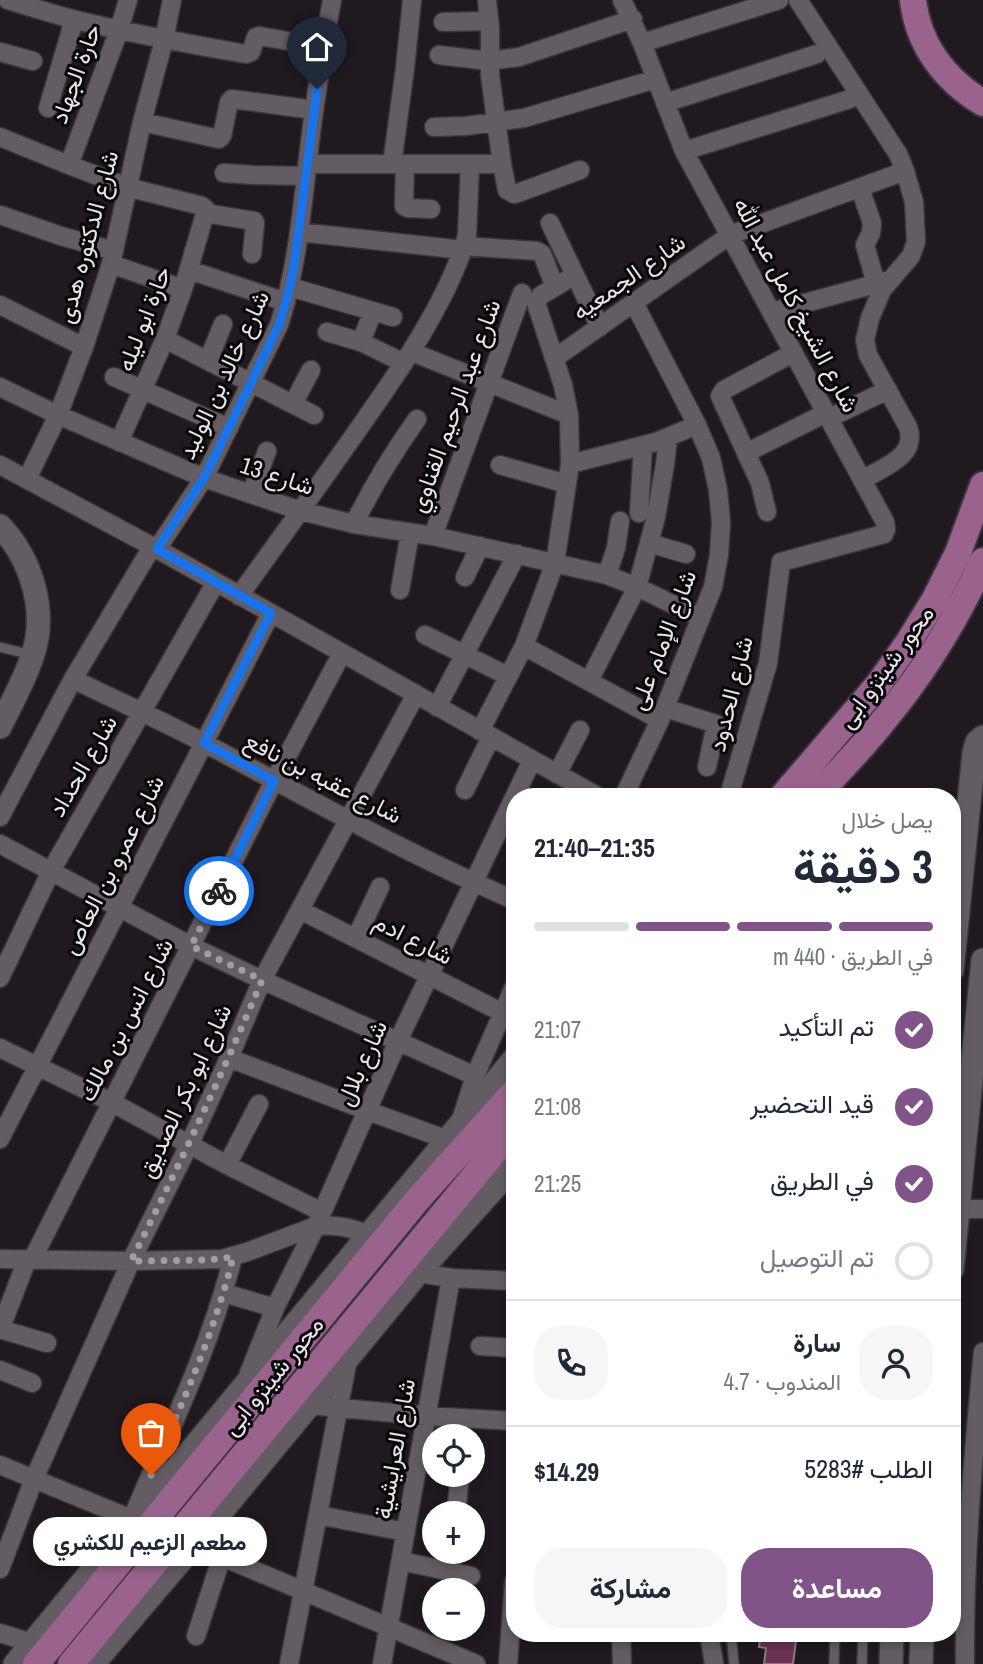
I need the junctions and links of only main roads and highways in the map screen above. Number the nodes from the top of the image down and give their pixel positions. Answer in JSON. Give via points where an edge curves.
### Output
{"nodes":[{"id":1,"x":913,"y":0,"type":"edge"},
{"id":2,"x":983,"y":103,"type":"edge"},
{"id":3,"x":983,"y":485,"type":"edge"},
{"id":4,"x":983,"y":561,"type":"edge"},
{"id":5,"x":790,"y":788,"type":"edge"},
{"id":6,"x":823,"y":788,"type":"edge"},
{"id":7,"x":506,"y":1101,"type":"edge"},
{"id":8,"x":506,"y":1138,"type":"edge"},
{"id":9,"x":34,"y":1653,"type":"edge"},
{"id":10,"x":71,"y":1664,"type":"edge"}],
"edges":[{"from":1,"to":2,"type":"main road","via":[[931,54],[954,82]]},
{"from":3,"to":5,"type":"main road","name":"محور شينزو ابى","via":[[958,552],[908,643]]},
{"from":4,"to":6,"type":"main road","name":"محور شينزو ابى","via":[[910,687]]},
{"from":7,"to":9,"type":"main road","name":"محور شينزو ابى"},
{"from":8,"to":10,"type":"main road","name":"محور شينزو ابى"}]}
